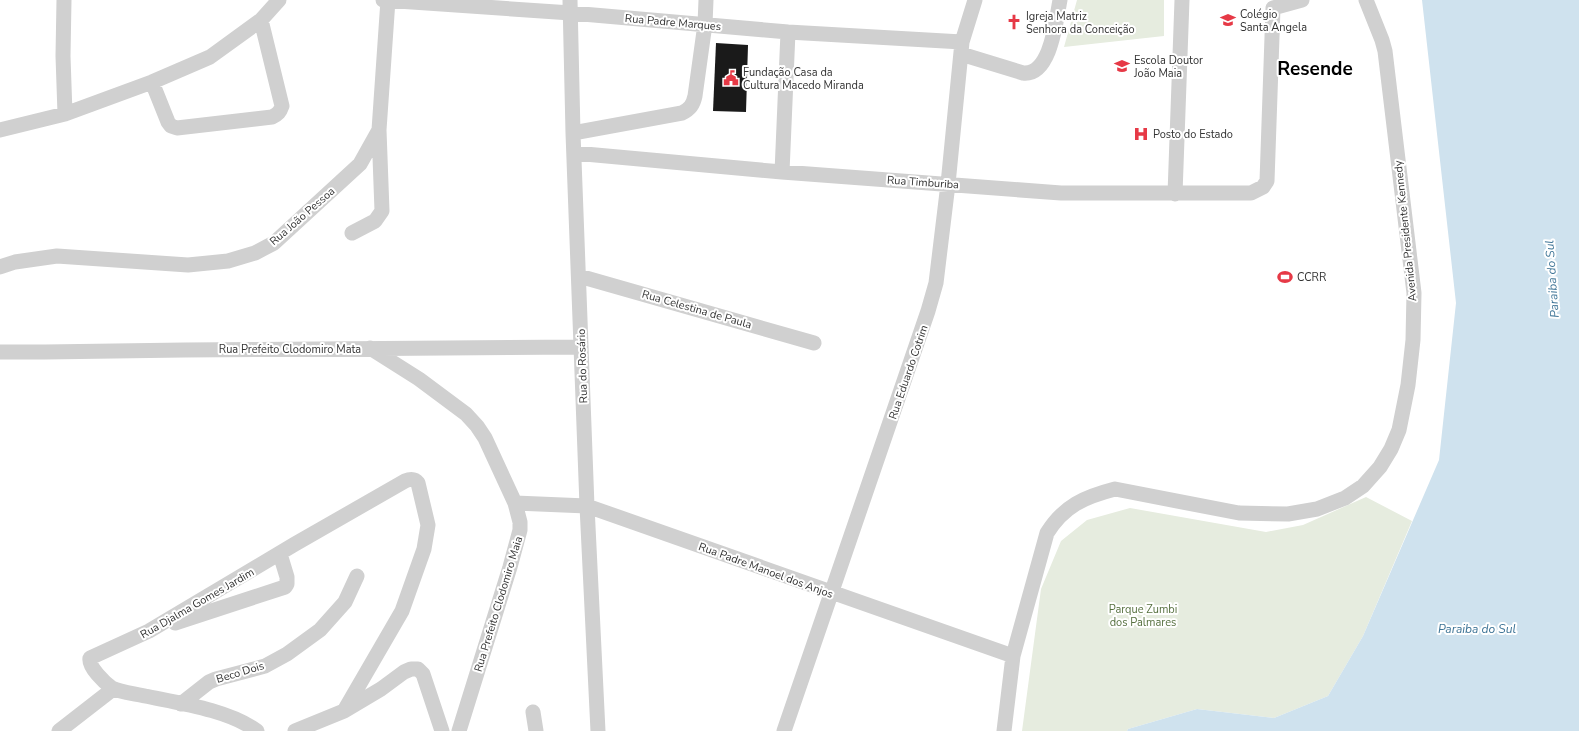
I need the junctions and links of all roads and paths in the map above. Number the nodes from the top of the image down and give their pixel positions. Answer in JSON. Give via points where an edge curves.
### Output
{"nodes":[{"id":1,"x":64,"y":0,"type":"edge"},
{"id":2,"x":279,"y":0,"type":"edge"},
{"id":3,"x":386,"y":0,"type":"edge"},
{"id":4,"x":706,"y":0,"type":"edge"},
{"id":5,"x":974,"y":0,"type":"edge"},
{"id":6,"x":1060,"y":0,"type":"edge"},
{"id":7,"x":1182,"y":0,"type":"edge"},
{"id":8,"x":1302,"y":0,"type":"edge"},
{"id":9,"x":1366,"y":0,"type":"edge"},
{"id":10,"x":1268,"y":4,"type":"edge"},
{"id":11,"x":571,"y":7,"type":"edge"},
{"id":12,"x":261,"y":20,"type":"junction"},
{"id":13,"x":705,"y":24,"type":"junction"},
{"id":14,"x":788,"y":32,"type":"junction"},
{"id":15,"x":962,"y":48,"type":"junction"},
{"id":16,"x":152,"y":82,"type":"junction"},
{"id":17,"x":66,"y":114,"type":"junction"},
{"id":18,"x":0,"y":130,"type":"edge"},
{"id":19,"x":379,"y":130,"type":"junction"},
{"id":20,"x":573,"y":134,"type":"junction"},
{"id":21,"x":574,"y":153,"type":"junction"},
{"id":22,"x":782,"y":172,"type":"junction"},
{"id":23,"x":948,"y":184,"type":"junction"},
{"id":24,"x":1175,"y":194,"type":"junction"},
{"id":25,"x":352,"y":233,"type":"dead end"},
{"id":26,"x":0,"y":267,"type":"edge"},
{"id":27,"x":579,"y":276,"type":"junction"},
{"id":28,"x":814,"y":343,"type":"dead end"},
{"id":29,"x":581,"y":347,"type":"junction"},
{"id":30,"x":370,"y":348,"type":"junction"},
{"id":31,"x":0,"y":352,"type":"edge"},
{"id":32,"x":515,"y":503,"type":"junction"},
{"id":33,"x":587,"y":506,"type":"junction"},
{"id":34,"x":280,"y":554,"type":"junction"},
{"id":35,"x":356,"y":576,"type":"dead end"},
{"id":36,"x":832,"y":593,"type":"junction"},
{"id":37,"x":149,"y":632,"type":"junction"},
{"id":38,"x":1013,"y":656,"type":"junction"},
{"id":39,"x":113,"y":689,"type":"junction"},
{"id":40,"x":181,"y":704,"type":"junction"},
{"id":41,"x":344,"y":711,"type":"junction"},
{"id":42,"x":533,"y":712,"type":"dead end"},
{"id":43,"x":59,"y":731,"type":"edge"},
{"id":44,"x":258,"y":731,"type":"edge"},
{"id":45,"x":295,"y":731,"type":"edge"},
{"id":46,"x":442,"y":731,"type":"edge"},
{"id":47,"x":459,"y":731,"type":"edge"},
{"id":48,"x":536,"y":731,"type":"edge"},
{"id":49,"x":598,"y":731,"type":"edge"},
{"id":50,"x":784,"y":731,"type":"edge"},
{"id":51,"x":1004,"y":731,"type":"edge"}],
"edges":[{"from":1,"to":17,"type":"street"},
{"from":2,"to":12,"type":"street"},
{"from":3,"to":11,"type":"street","name":"Rua Padre Marques"},
{"from":3,"to":19,"type":"street","name":"Rua João Pessoa"},
{"from":4,"to":13,"type":"street"},
{"from":5,"to":15,"type":"street","name":"Rua Eduardo Cotrim"},
{"from":6,"to":15,"type":"street","name":"Rua Padre Marques","via":[[1048,53],[1037,69],[1023,73]]},
{"from":7,"to":24,"type":"street"},
{"from":8,"to":10,"type":"street"},
{"from":9,"to":38,"type":"street","name":"Avenida Presidente Kennedy","via":[[1384,51],[1414,293],[1413,340],[1408,385],[1399,430],[1391,449],[1380,467],[1363,486],[1345,498],[1310,511],[1288,514],[1239,513],[1115,489],[1095,494],[1071,506],[1056,518],[1047,533]]},
{"from":10,"to":24,"type":"street","name":"Rua Timburiba","via":[[1267,181],[1263,187],[1251,193]]},
{"from":11,"to":13,"type":"street","name":"Rua Padre Marques"},
{"from":11,"to":20,"type":"street","name":"Rua do Rosário"},
{"from":12,"to":16,"type":"street","via":[[210,57]]},
{"from":12,"to":16,"type":"street","via":[[282,106],[272,117],[176,128],[168,122]]},
{"from":13,"to":14,"type":"street","name":"Rua Padre Marques"},
{"from":13,"to":20,"type":"street","via":[[695,96],[688,110]]},
{"from":14,"to":15,"type":"street","name":"Rua Padre Marques"},
{"from":14,"to":22,"type":"street"},
{"from":15,"to":23,"type":"street","name":"Rua Eduardo Cotrim"},
{"from":16,"to":17,"type":"street"},
{"from":17,"to":18,"type":"street"},
{"from":19,"to":25,"type":"street","via":[[382,211],[374,221]]},
{"from":19,"to":26,"type":"street","name":"Rua João Pessoa","via":[[360,164],[274,243],[255,253],[228,261],[188,265],[57,256],[15,262]]},
{"from":20,"to":21,"type":"street","name":"Rua do Rosário"},
{"from":21,"to":22,"type":"street","name":"Rua Timburiba"},
{"from":21,"to":27,"type":"street","name":"Rua do Rosário"},
{"from":22,"to":23,"type":"street","name":"Rua Timburiba"},
{"from":23,"to":24,"type":"street","name":"Rua Timburiba","via":[[1061,192]]},
{"from":23,"to":36,"type":"street","name":"Rua Eduardo Cotrim","via":[[936,283]]},
{"from":27,"to":28,"type":"street","name":"Rua Celestina de Paula"},
{"from":27,"to":29,"type":"street","name":"Rua do Rosário"},
{"from":29,"to":30,"type":"street","name":"Rua Prefeito Clodomiro Mata"},
{"from":29,"to":33,"type":"street","name":"Rua do Rosário"},
{"from":30,"to":31,"type":"street","name":"Rua Prefeito Clodomiro Mata"},
{"from":30,"to":32,"type":"street","name":"Rua Prefeito Clodomiro Maia","via":[[419,379],[466,414],[485,438]]},
{"from":32,"to":33,"type":"street","name":"Rua Padre Manoel dos Anjos"},
{"from":32,"to":47,"type":"street","name":"Rua Prefeito Clodomiro Maia","via":[[520,530]]},
{"from":33,"to":36,"type":"street","name":"Rua Padre Manoel dos Anjos"},
{"from":33,"to":49,"type":"street","name":"Rua do Rosário"},
{"from":34,"to":37,"type":"street","name":"Rua Djalma Gomes Jardim"},
{"from":34,"to":37,"type":"street","via":[[288,581],[279,590]]},
{"from":34,"to":41,"type":"street","name":"Rua Djalma Gomes Jardim","via":[[410,479],[418,483],[426,517],[427,535],[424,549],[402,611]]},
{"from":35,"to":40,"type":"street","name":"Beco Dois","via":[[344,602],[320,630],[287,654],[265,666],[209,682]]},
{"from":36,"to":38,"type":"street","name":"Rua Padre Manoel dos Anjos"},
{"from":36,"to":50,"type":"street","name":"Rua Eduardo Cotrim"},
{"from":37,"to":39,"type":"street","name":"Rua Djalma Gomes Jardim","via":[[90,658],[90,666]]},
{"from":38,"to":51,"type":"street","name":"Avenida Presidente Kennedy"},
{"from":39,"to":40,"type":"street"},
{"from":39,"to":43,"type":"street"},
{"from":40,"to":44,"type":"street","via":[[241,720]]},
{"from":41,"to":45,"type":"street"},
{"from":41,"to":46,"type":"street","via":[[404,672],[418,669],[423,674]]},
{"from":42,"to":48,"type":"street"}]}
